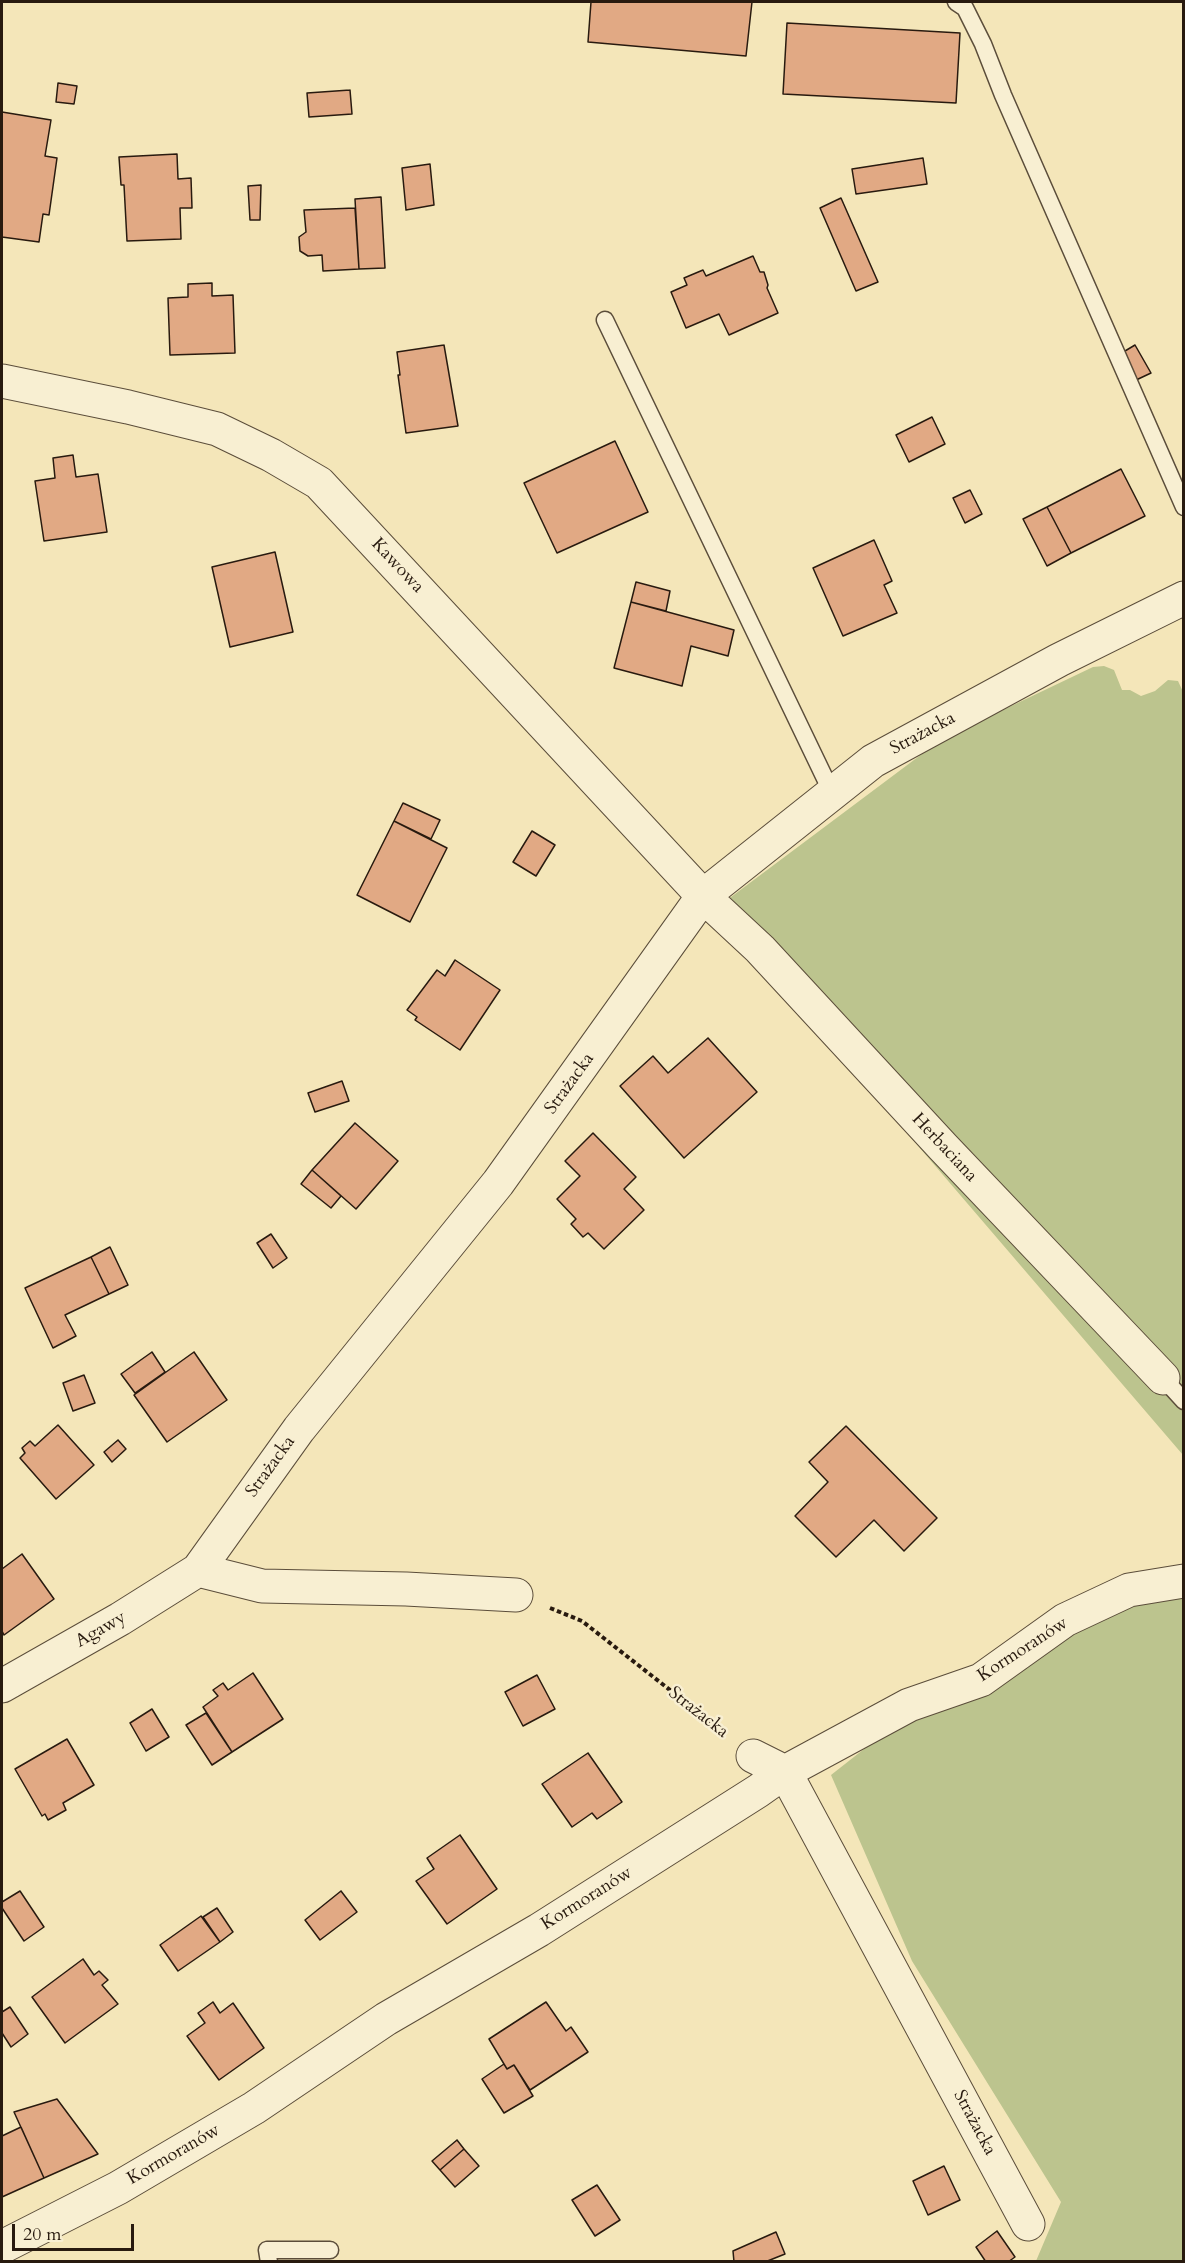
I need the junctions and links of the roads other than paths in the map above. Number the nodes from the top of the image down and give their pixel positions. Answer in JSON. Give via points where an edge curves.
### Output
{"nodes":[{"id":1,"x":956,"y":2,"type":"edge"},
{"id":2,"x":605,"y":320,"type":"dead end"},
{"id":3,"x":2,"y":381,"type":"edge"},
{"id":4,"x":1184,"y":507,"type":"edge"},
{"id":5,"x":1184,"y":597,"type":"edge"},
{"id":6,"x":832,"y":794,"type":"junction"},
{"id":7,"x":703,"y":896,"type":"junction"},
{"id":8,"x":1173,"y":1390,"type":"edge"},
{"id":9,"x":198,"y":1570,"type":"junction"},
{"id":10,"x":1184,"y":1581,"type":"edge"},
{"id":11,"x":516,"y":1594,"type":"road end"},
{"id":12,"x":2,"y":1686,"type":"edge"},
{"id":13,"x":753,"y":1756,"type":"road end"},
{"id":14,"x":785,"y":1772,"type":"junction"},
{"id":15,"x":1028,"y":2224,"type":"dead end"},
{"id":16,"x":2,"y":2247,"type":"edge"},
{"id":17,"x":330,"y":2250,"type":"dead end"},
{"id":18,"x":269,"y":2262,"type":"edge"}],
"edges":[{"from":1,"to":4,"type":"lane","via":[[965,8],[983,44]]},
{"from":2,"to":6,"type":"lane"},
{"from":3,"to":7,"type":"street","name":"Kawowa","via":[[217,429],[320,483]]},
{"from":5,"to":6,"type":"street","name":"Strażacka","via":[[873,761]]},
{"from":6,"to":7,"type":"street","name":"Strażacka"},
{"from":7,"to":8,"type":"street","name":"Herbaciana","via":[[760,949]]},
{"from":7,"to":9,"type":"street","name":"Strażacka","via":[[498,1183],[299,1429]]},
{"from":9,"to":11,"type":"street","via":[[262,1586]]},
{"from":9,"to":12,"type":"street","name":"Agawy","via":[[120,1620]]},
{"from":10,"to":14,"type":"street","name":"Kormoranów","via":[[1129,1590],[1065,1620],[981,1680],[909,1705]]},
{"from":13,"to":14,"type":"street"},
{"from":14,"to":15,"type":"street","name":"Strażacka"},
{"from":14,"to":16,"type":"street","name":"Kormoranów","via":[[539,1930],[386,2019],[254,2108],[118,2188]]},
{"from":17,"to":18,"type":"lane","via":[[267,2250]]}]}
